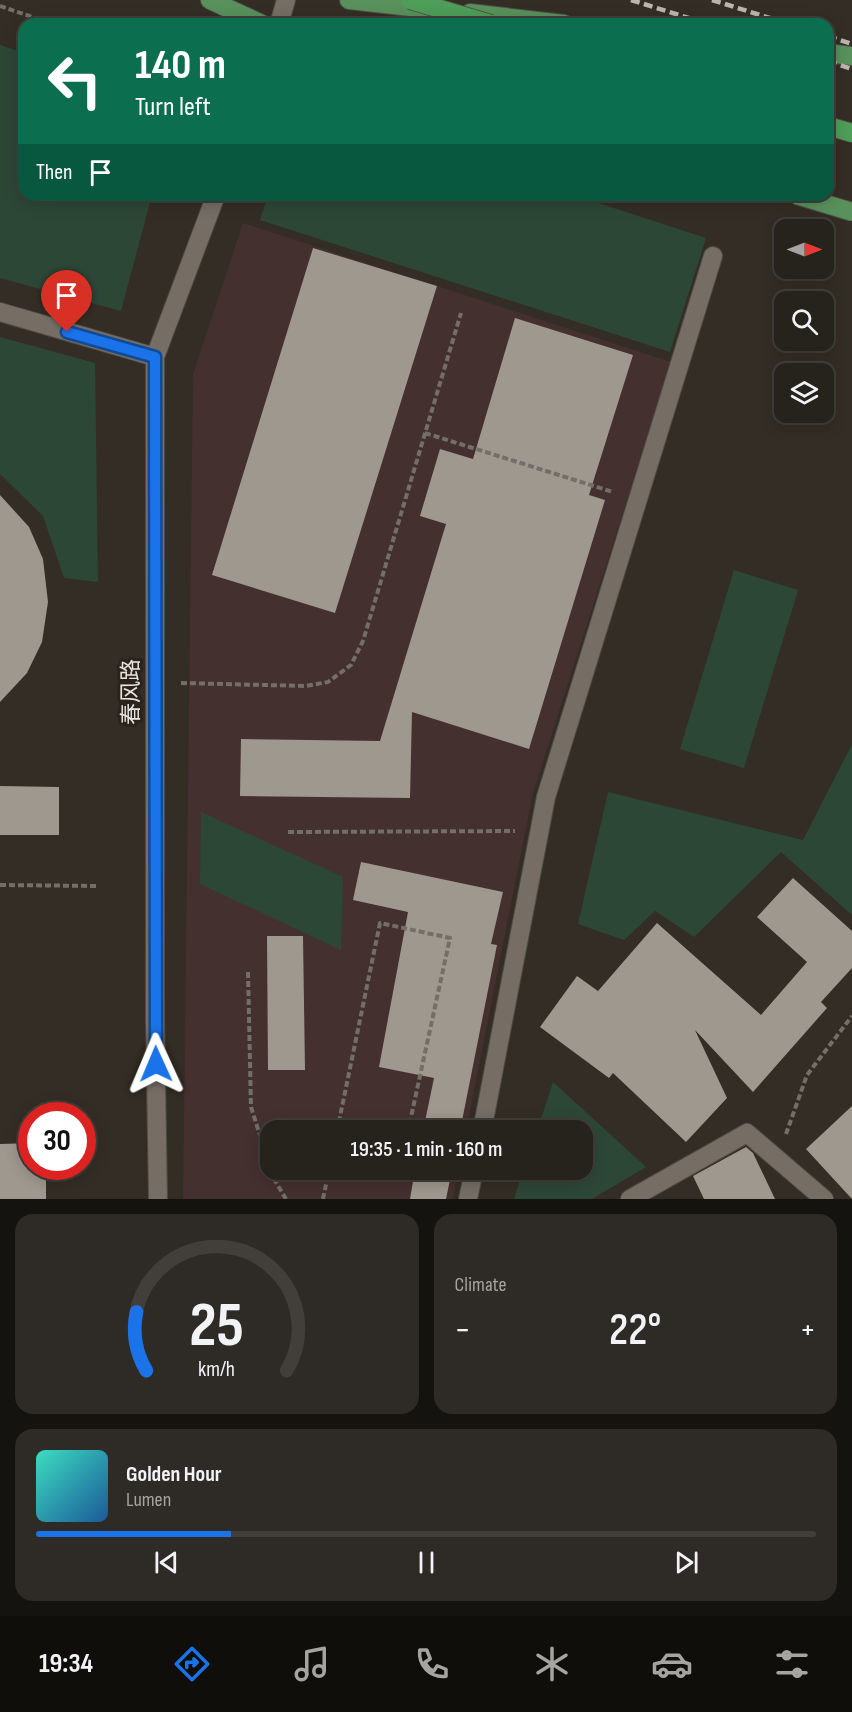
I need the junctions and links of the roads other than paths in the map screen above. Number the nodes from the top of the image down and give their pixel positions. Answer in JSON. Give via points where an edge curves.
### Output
{"nodes":[{"id":1,"x":210,"y":0,"type":"edge"},
{"id":2,"x":286,"y":0,"type":"edge"},
{"id":3,"x":349,"y":0,"type":"edge"},
{"id":4,"x":410,"y":0,"type":"edge"},
{"id":5,"x":248,"y":18,"type":"edge"},
{"id":6,"x":281,"y":18,"type":"edge"},
{"id":7,"x":471,"y":18,"type":"edge"},
{"id":8,"x":510,"y":18,"type":"edge"},
{"id":9,"x":834,"y":54,"type":"edge"},
{"id":10,"x":852,"y":56,"type":"edge"},
{"id":11,"x":834,"y":128,"type":"edge"},
{"id":12,"x":852,"y":133,"type":"edge"},
{"id":13,"x":214,"y":201,"type":"edge"},
{"id":14,"x":816,"y":201,"type":"edge"},
{"id":15,"x":852,"y":212,"type":"edge"},
{"id":16,"x":713,"y":256,"type":"dead end"},
{"id":17,"x":0,"y":312,"type":"edge"},
{"id":18,"x":155,"y":357,"type":"junction"},
{"id":19,"x":484,"y":1120,"type":"edge"},
{"id":20,"x":472,"y":1180,"type":"edge"},
{"id":21,"x":159,"y":1199,"type":"edge"},
{"id":22,"x":468,"y":1199,"type":"edge"},
{"id":23,"x":630,"y":1199,"type":"edge"},
{"id":24,"x":824,"y":1199,"type":"edge"}],
"edges":[{"from":1,"to":5,"type":"main road"},
{"from":2,"to":6,"type":"street"},
{"from":3,"to":8,"type":"main road"},
{"from":4,"to":7,"type":"highway","bridge":true},
{"from":9,"to":10,"type":"main road"},
{"from":11,"to":12,"type":"highway"},
{"from":13,"to":18,"type":"street","name":"春风路"},
{"from":14,"to":15,"type":"main road","bridge":true},
{"from":16,"to":19,"type":"street","via":[[546,797]]},
{"from":17,"to":18,"type":"street"},
{"from":18,"to":21,"type":"street","name":"春风路","via":[[155,1019]]},
{"from":20,"to":22,"type":"street"},
{"from":23,"to":24,"type":"street","via":[[747,1132]]}]}
